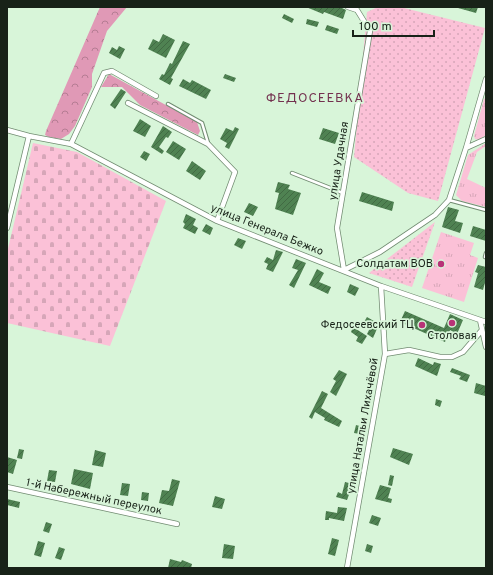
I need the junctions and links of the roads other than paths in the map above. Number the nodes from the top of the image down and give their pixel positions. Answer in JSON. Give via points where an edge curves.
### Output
{"nodes":[{"id":1,"x":348,"y":7,"type":"edge"},
{"id":2,"x":486,"y":79,"type":"edge"},
{"id":3,"x":156,"y":96,"type":"dead end"},
{"id":4,"x":128,"y":103,"type":"dead end"},
{"id":5,"x":168,"y":104,"type":"dead end"},
{"id":6,"x":7,"y":130,"type":"edge"},
{"id":7,"x":29,"y":136,"type":"junction"},
{"id":8,"x":486,"y":139,"type":"edge"},
{"id":9,"x":71,"y":144,"type":"junction"},
{"id":10,"x":208,"y":144,"type":"junction"},
{"id":11,"x":466,"y":148,"type":"junction"},
{"id":12,"x":292,"y":173,"type":"dead end"},
{"id":13,"x":343,"y":193,"type":"junction"},
{"id":14,"x":449,"y":200,"type":"junction"},
{"id":15,"x":486,"y":210,"type":"edge"},
{"id":16,"x":217,"y":221,"type":"junction"},
{"id":17,"x":7,"y":228,"type":"edge"},
{"id":18,"x":486,"y":253,"type":"edge"},
{"id":19,"x":485,"y":258,"type":"dead end"},
{"id":20,"x":344,"y":270,"type":"junction"},
{"id":21,"x":381,"y":286,"type":"junction"},
{"id":22,"x":480,"y":320,"type":"junction"},
{"id":23,"x":486,"y":322,"type":"edge"},
{"id":24,"x":482,"y":330,"type":"junction"},
{"id":25,"x":486,"y":347,"type":"edge"},
{"id":26,"x":386,"y":354,"type":"junction"},
{"id":27,"x":7,"y":487,"type":"edge"},
{"id":28,"x":177,"y":524,"type":"dead end"},
{"id":29,"x":347,"y":568,"type":"edge"}],
"edges":[{"from":1,"to":13,"type":"street","name":"улица Удачная","via":[[357,10],[370,31]]},
{"from":2,"to":11,"type":"street"},
{"from":3,"to":9,"type":"street","via":[[112,71],[104,73]]},
{"from":4,"to":10,"type":"street"},
{"from":5,"to":10,"type":"lane","via":[[202,123]]},
{"from":6,"to":7,"type":"street","name":"улица Генерала Бежко"},
{"from":7,"to":9,"type":"street","name":"улица Генерала Бежко"},
{"from":7,"to":17,"type":"street"},
{"from":8,"to":11,"type":"street"},
{"from":9,"to":16,"type":"street","name":"улица Генерала Бежко"},
{"from":10,"to":16,"type":"street","via":[[235,172]]},
{"from":11,"to":14,"type":"street"},
{"from":12,"to":13,"type":"lane"},
{"from":13,"to":20,"type":"street","name":"улица Удачная","via":[[337,228]]},
{"from":14,"to":15,"type":"lane"},
{"from":14,"to":20,"type":"street","via":[[435,214],[380,252]]},
{"from":16,"to":20,"type":"street","name":"улица Генерала Бежко"},
{"from":18,"to":19,"type":"lane"},
{"from":20,"to":21,"type":"street","name":"улица Генерала Бежко"},
{"from":21,"to":22,"type":"street","name":"улица Генерала Бежко"},
{"from":21,"to":26,"type":"street","name":"улица Натальи Лихачёвой"},
{"from":22,"to":23,"type":"street","name":"улица Генерала Бежко"},
{"from":22,"to":24,"type":"street"},
{"from":24,"to":25,"type":"street"},
{"from":24,"to":26,"type":"street","via":[[463,352],[452,357],[409,350]]},
{"from":26,"to":29,"type":"street","name":"улица Натальи Лихачёвой"},
{"from":27,"to":28,"type":"street","name":"1-й Набережный переулок"}]}
